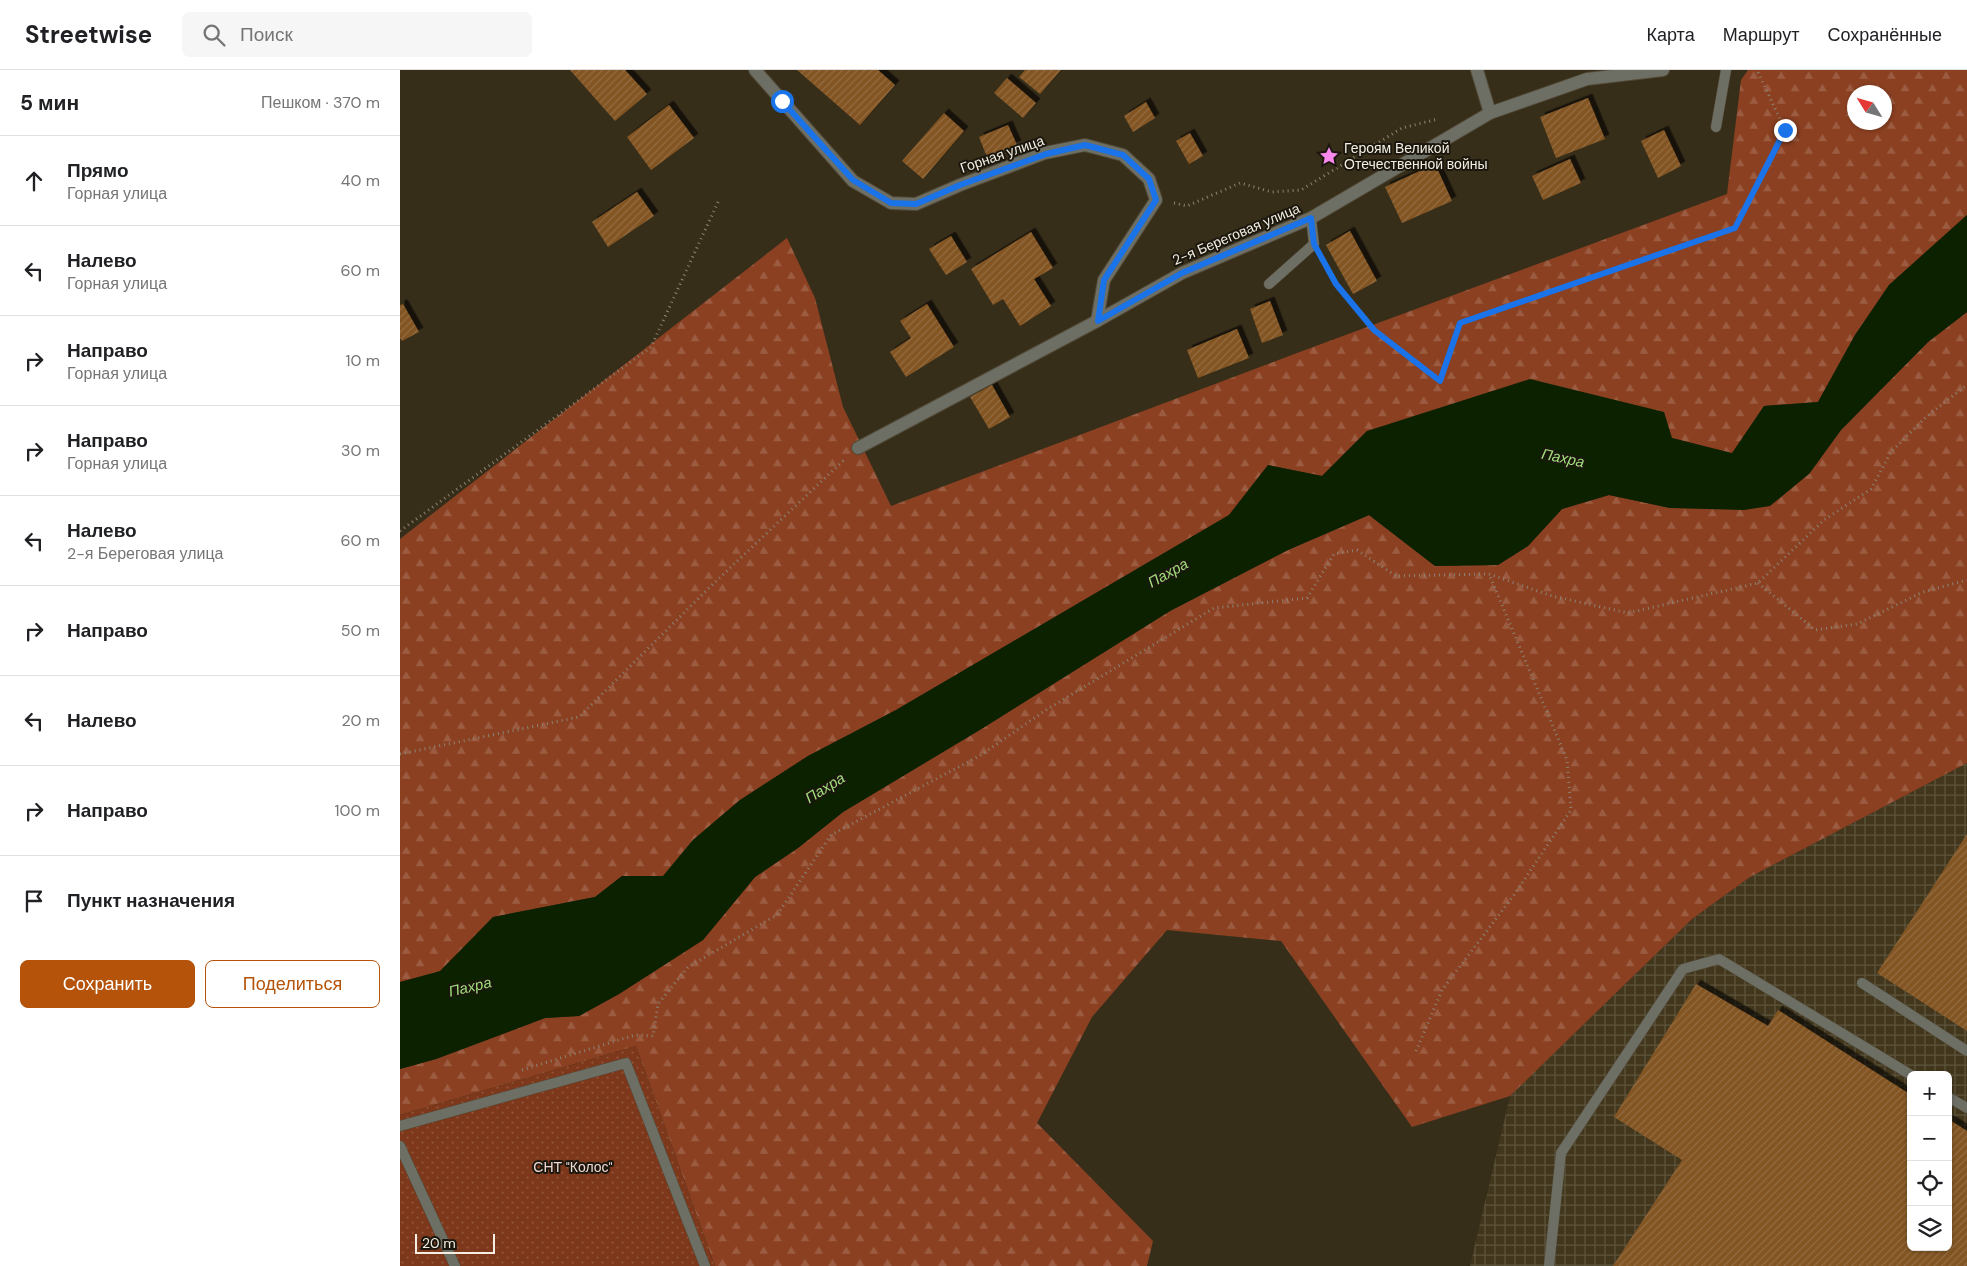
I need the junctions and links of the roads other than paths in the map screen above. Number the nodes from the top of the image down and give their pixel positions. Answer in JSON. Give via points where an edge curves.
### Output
{"nodes":[{"id":1,"x":755,"y":70,"type":"edge"},
{"id":2,"x":1477,"y":70,"type":"edge"},
{"id":3,"x":1663,"y":70,"type":"edge"},
{"id":4,"x":1726,"y":70,"type":"edge"},
{"id":5,"x":1490,"y":113,"type":"junction"},
{"id":6,"x":1716,"y":127,"type":"dead end"},
{"id":7,"x":1311,"y":218,"type":"junction"},
{"id":8,"x":1269,"y":284,"type":"dead end"},
{"id":9,"x":1098,"y":321,"type":"junction"},
{"id":10,"x":858,"y":448,"type":"road end"},
{"id":11,"x":1862,"y":983,"type":"dead end"},
{"id":12,"x":1967,"y":1051,"type":"edge"},
{"id":13,"x":1907,"y":1073,"type":"edge"},
{"id":14,"x":1952,"y":1099,"type":"edge"},
{"id":15,"x":1967,"y":1108,"type":"edge"},
{"id":16,"x":400,"y":1126,"type":"edge"},
{"id":17,"x":400,"y":1146,"type":"edge"},
{"id":18,"x":456,"y":1266,"type":"edge"},
{"id":19,"x":705,"y":1266,"type":"edge"},
{"id":20,"x":1549,"y":1266,"type":"edge"}],
"edges":[{"from":1,"to":9,"type":"street","name":"Горная улица","via":[[853,180],[891,203],[916,204],[1046,154],[1085,145],[1123,155],[1149,179],[1156,200],[1104,280]]},
{"from":2,"to":5,"type":"street"},
{"from":3,"to":5,"type":"street","name":"2-я Береговая улица","via":[[1587,79]]},
{"from":4,"to":6,"type":"lane"},
{"from":5,"to":7,"type":"street","name":"2-я Береговая улица"},
{"from":7,"to":8,"type":"lane","via":[[1314,244]]},
{"from":7,"to":9,"type":"street","name":"2-я Береговая улица","via":[[1182,273]]},
{"from":9,"to":10,"type":"street","name":"2-я Береговая улица"},
{"from":11,"to":12,"type":"lane"},
{"from":13,"to":20,"type":"lane","via":[[1719,959],[1683,970],[1561,1153]]},
{"from":14,"to":15,"type":"lane"},
{"from":16,"to":19,"type":"lane","via":[[626,1063]]},
{"from":17,"to":18,"type":"lane"}]}
